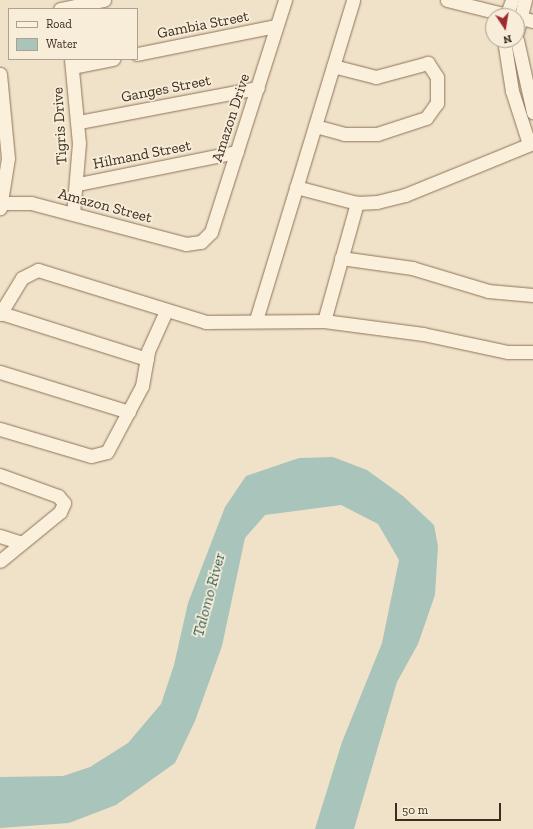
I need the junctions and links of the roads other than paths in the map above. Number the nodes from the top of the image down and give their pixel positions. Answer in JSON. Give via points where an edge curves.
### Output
{"nodes":[{"id":1,"x":104,"y":0,"type":"edge"},
{"id":2,"x":285,"y":0,"type":"edge"},
{"id":3,"x":353,"y":0,"type":"edge"},
{"id":4,"x":447,"y":0,"type":"edge"},
{"id":5,"x":525,"y":0,"type":"edge"},
{"id":6,"x":65,"y":8,"type":"edge"},
{"id":7,"x":518,"y":8,"type":"edge"},
{"id":8,"x":485,"y":9,"type":"edge"},
{"id":9,"x":276,"y":26,"type":"junction"},
{"id":10,"x":505,"y":48,"type":"edge"},
{"id":11,"x":519,"y":48,"type":"edge"},
{"id":12,"x":138,"y":54,"type":"edge"},
{"id":13,"x":102,"y":60,"type":"edge"},
{"id":14,"x":71,"y":63,"type":"edge"},
{"id":15,"x":333,"y":66,"type":"junction"},
{"id":16,"x":0,"y":74,"type":"edge"},
{"id":17,"x":258,"y":88,"type":"junction"},
{"id":18,"x":533,"y":112,"type":"edge"},
{"id":19,"x":79,"y":122,"type":"junction"},
{"id":20,"x":315,"y":126,"type":"junction"},
{"id":21,"x":531,"y":144,"type":"edge"},
{"id":22,"x":237,"y":152,"type":"junction"},
{"id":23,"x":78,"y":184,"type":"junction"},
{"id":24,"x":296,"y":187,"type":"junction"},
{"id":25,"x":357,"y":202,"type":"junction"},
{"id":26,"x":0,"y":205,"type":"edge"},
{"id":27,"x":73,"y":214,"type":"junction"},
{"id":28,"x":201,"y":242,"type":"joint"},
{"id":29,"x":341,"y":258,"type":"junction"},
{"id":30,"x":533,"y":295,"type":"edge"},
{"id":31,"x":166,"y":311,"type":"junction"},
{"id":32,"x":0,"y":313,"type":"edge"},
{"id":33,"x":256,"y":320,"type":"junction"},
{"id":34,"x":324,"y":321,"type":"junction"},
{"id":35,"x":533,"y":352,"type":"edge"},
{"id":36,"x":147,"y":359,"type":"junction"},
{"id":37,"x":0,"y":372,"type":"edge"},
{"id":38,"x":129,"y":412,"type":"junction"},
{"id":39,"x":0,"y":429,"type":"edge"},
{"id":40,"x":0,"y":475,"type":"edge"},
{"id":41,"x":0,"y":536,"type":"edge"},
{"id":42,"x":21,"y":543,"type":"junction"},
{"id":43,"x":0,"y":561,"type":"edge"}],
"edges":[{"from":1,"to":6,"type":"street"},
{"from":2,"to":9,"type":"street","name":"Amazon Drive"},
{"from":3,"to":15,"type":"street"},
{"from":4,"to":8,"type":"street"},
{"from":5,"to":7,"type":"street"},
{"from":9,"to":12,"type":"street","name":"Gambia Street"},
{"from":9,"to":17,"type":"street","name":"Amazon Drive"},
{"from":10,"to":21,"type":"street","via":[[512,91]]},
{"from":11,"to":18,"type":"street"},
{"from":13,"to":14,"type":"street"},
{"from":14,"to":19,"type":"street","name":"Tigris Drive"},
{"from":15,"to":20,"type":"street"},
{"from":15,"to":20,"type":"street","via":[[376,77],[428,63],[437,77],[438,102],[426,118],[378,134],[344,134]]},
{"from":16,"to":26,"type":"street","via":[[8,158]]},
{"from":17,"to":19,"type":"street","name":"Ganges Street"},
{"from":17,"to":22,"type":"street","name":"Amazon Drive"},
{"from":19,"to":23,"type":"street","name":"Tigris Drive"},
{"from":20,"to":24,"type":"street"},
{"from":21,"to":25,"type":"street","via":[[405,195]]},
{"from":22,"to":23,"type":"street","name":"Hilmand Street"},
{"from":22,"to":28,"type":"street","name":"Amazon Drive","via":[[211,232]]},
{"from":23,"to":27,"type":"street","name":"Tigris Drive"},
{"from":24,"to":25,"type":"street"},
{"from":24,"to":33,"type":"street"},
{"from":25,"to":29,"type":"street"},
{"from":26,"to":27,"type":"street","name":"Amazon Street","via":[[21,202]]},
{"from":27,"to":28,"type":"street","name":"Amazon Street","via":[[186,244]]},
{"from":29,"to":30,"type":"street","via":[[412,268],[488,291]]},
{"from":29,"to":34,"type":"street"},
{"from":31,"to":32,"type":"street","via":[[129,295],[38,270],[22,278]]},
{"from":31,"to":33,"type":"street","via":[[221,323]]},
{"from":31,"to":36,"type":"street"},
{"from":32,"to":36,"type":"street"},
{"from":33,"to":34,"type":"street"},
{"from":34,"to":35,"type":"street","via":[[423,334],[508,352]]},
{"from":36,"to":38,"type":"street","via":[[146,376]]},
{"from":37,"to":38,"type":"street"},
{"from":38,"to":39,"type":"street","via":[[111,448],[97,456]]},
{"from":40,"to":42,"type":"street","via":[[58,496],[64,503],[60,512]]},
{"from":41,"to":42,"type":"street"},
{"from":42,"to":43,"type":"street"}]}
